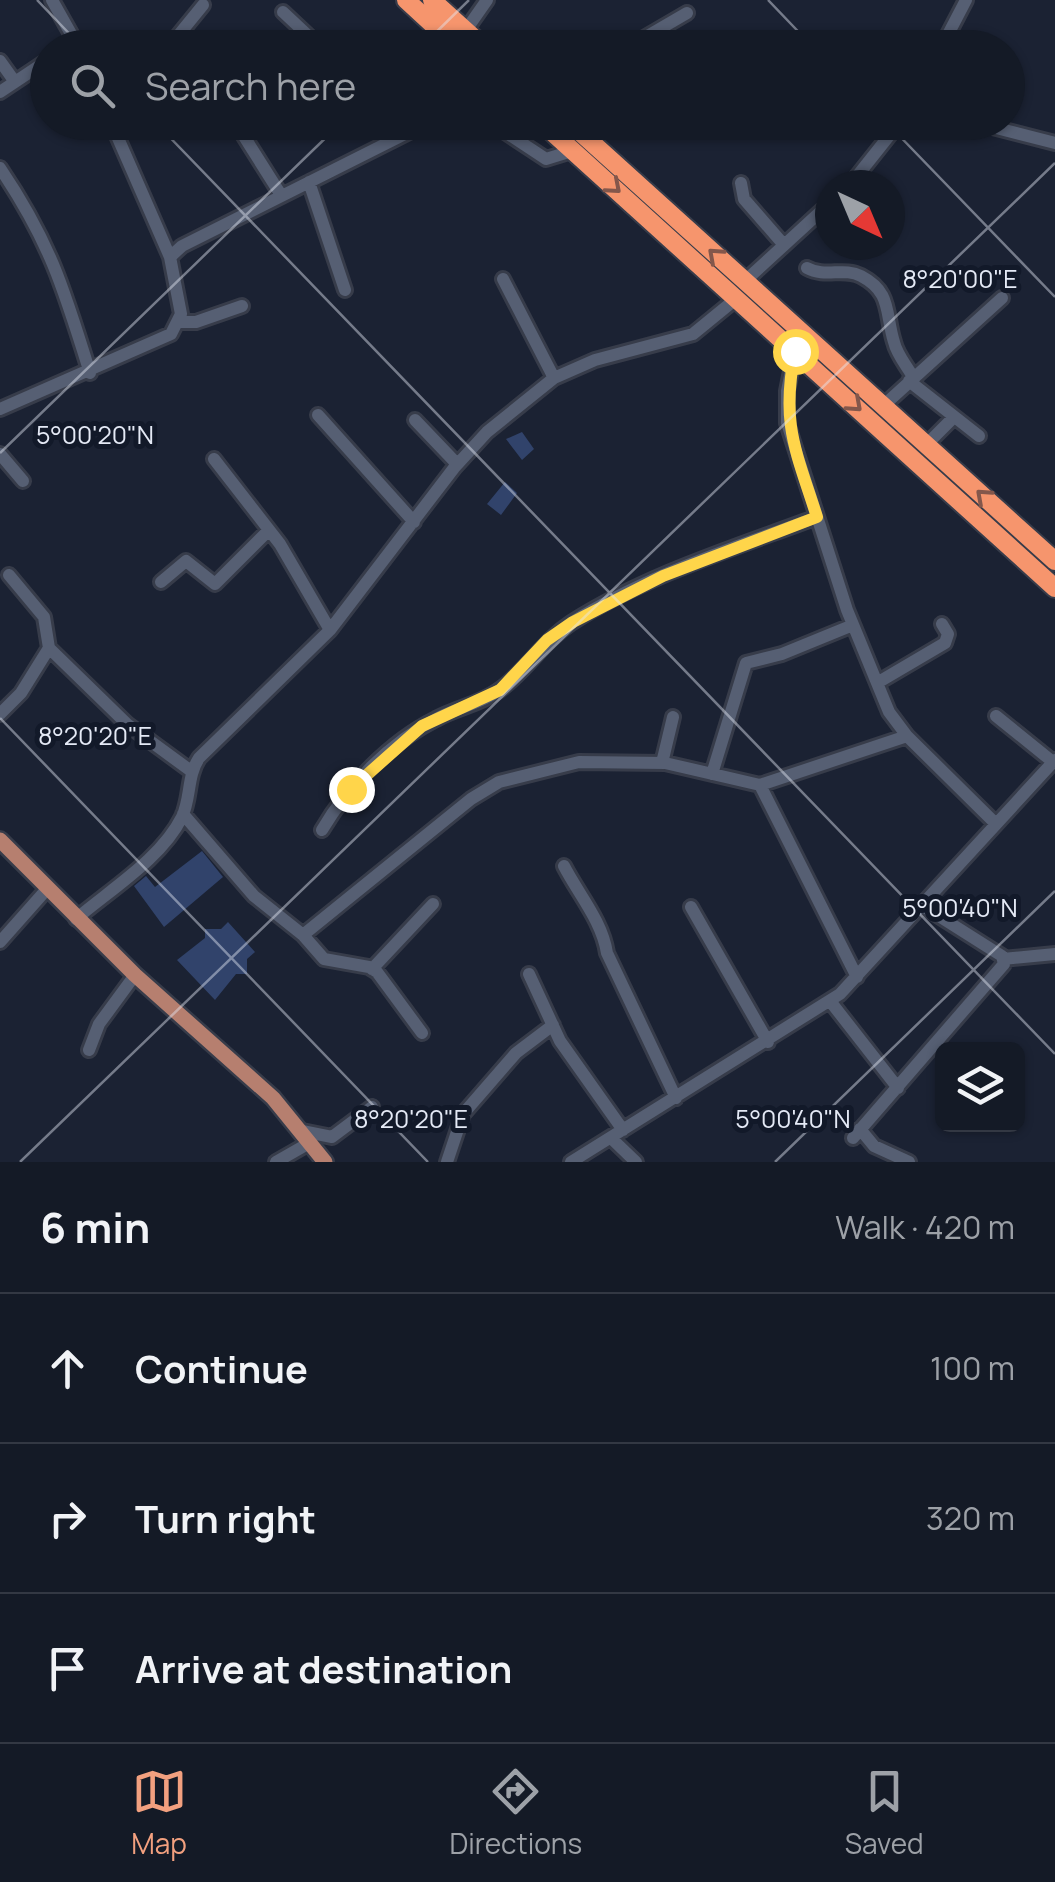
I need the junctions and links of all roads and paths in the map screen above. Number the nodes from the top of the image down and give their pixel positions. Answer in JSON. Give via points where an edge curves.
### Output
{"nodes":[{"id":1,"x":52,"y":0,"type":"edge"},
{"id":2,"x":406,"y":0,"type":"edge"},
{"id":3,"x":432,"y":0,"type":"edge"},
{"id":4,"x":487,"y":0,"type":"edge"},
{"id":5,"x":966,"y":0,"type":"edge"},
{"id":6,"x":203,"y":6,"type":"dead end"},
{"id":7,"x":283,"y":12,"type":"dead end"},
{"id":8,"x":687,"y":13,"type":"dead end"},
{"id":9,"x":66,"y":30,"type":"edge"},
{"id":10,"x":183,"y":30,"type":"edge"},
{"id":11,"x":300,"y":30,"type":"edge"},
{"id":12,"x":449,"y":30,"type":"edge"},
{"id":13,"x":455,"y":30,"type":"edge"},
{"id":14,"x":468,"y":30,"type":"edge"},
{"id":15,"x":658,"y":30,"type":"edge"},
{"id":16,"x":950,"y":30,"type":"edge"},
{"id":17,"x":0,"y":61,"type":"edge"},
{"id":18,"x":30,"y":72,"type":"edge"},
{"id":19,"x":15,"y":82,"type":"junction"},
{"id":20,"x":0,"y":92,"type":"edge"},
{"id":21,"x":1025,"y":135,"type":"edge"},
{"id":22,"x":120,"y":140,"type":"edge"},
{"id":23,"x":246,"y":140,"type":"edge"},
{"id":24,"x":392,"y":140,"type":"edge"},
{"id":25,"x":517,"y":140,"type":"edge"},
{"id":26,"x":560,"y":140,"type":"edge"},
{"id":27,"x":587,"y":140,"type":"edge"},
{"id":28,"x":886,"y":140,"type":"edge"},
{"id":29,"x":1055,"y":142,"type":"edge"},
{"id":30,"x":572,"y":151,"type":"junction"},
{"id":31,"x":0,"y":168,"type":"edge"},
{"id":32,"x":862,"y":170,"type":"edge"},
{"id":33,"x":309,"y":182,"type":"junction"},
{"id":34,"x":741,"y":182,"type":"dead end"},
{"id":35,"x":281,"y":195,"type":"junction"},
{"id":36,"x":815,"y":217,"type":"edge"},
{"id":37,"x":784,"y":245,"type":"junction"},
{"id":38,"x":170,"y":256,"type":"junction"},
{"id":39,"x":807,"y":268,"type":"dead end"},
{"id":40,"x":503,"y":279,"type":"dead end"},
{"id":41,"x":345,"y":290,"type":"dead end"},
{"id":42,"x":741,"y":290,"type":"junction"},
{"id":43,"x":1002,"y":298,"type":"dead end"},
{"id":44,"x":242,"y":306,"type":"dead end"},
{"id":45,"x":179,"y":322,"type":"junction"},
{"id":46,"x":795,"y":351,"type":"junction"},
{"id":47,"x":90,"y":373,"type":"junction"},
{"id":48,"x":554,"y":378,"type":"junction"},
{"id":49,"x":911,"y":379,"type":"junction"},
{"id":50,"x":883,"y":406,"type":"junction"},
{"id":51,"x":0,"y":409,"type":"edge"},
{"id":52,"x":318,"y":415,"type":"dead end"},
{"id":53,"x":954,"y":417,"type":"junction"},
{"id":54,"x":414,"y":420,"type":"dead end"},
{"id":55,"x":979,"y":436,"type":"dead end"},
{"id":56,"x":926,"y":444,"type":"junction"},
{"id":57,"x":0,"y":454,"type":"edge"},
{"id":58,"x":214,"y":459,"type":"dead end"},
{"id":59,"x":457,"y":464,"type":"junction"},
{"id":60,"x":23,"y":481,"type":"dead end"},
{"id":61,"x":817,"y":517,"type":"junction"},
{"id":62,"x":414,"y":522,"type":"junction"},
{"id":63,"x":269,"y":530,"type":"junction"},
{"id":64,"x":1055,"y":561,"type":"edge"},
{"id":65,"x":9,"y":575,"type":"dead end"},
{"id":66,"x":161,"y":582,"type":"dead end"},
{"id":67,"x":1055,"y":588,"type":"edge"},
{"id":68,"x":942,"y":624,"type":"dead end"},
{"id":69,"x":853,"y":625,"type":"junction"},
{"id":70,"x":330,"y":630,"type":"junction"},
{"id":71,"x":49,"y":648,"type":"junction"},
{"id":72,"x":877,"y":683,"type":"junction"},
{"id":73,"x":0,"y":714,"type":"edge"},
{"id":74,"x":996,"y":716,"type":"dead end"},
{"id":75,"x":673,"y":717,"type":"dead end"},
{"id":76,"x":907,"y":736,"type":"junction"},
{"id":77,"x":1054,"y":761,"type":"edge"},
{"id":78,"x":662,"y":764,"type":"junction"},
{"id":79,"x":191,"y":770,"type":"junction"},
{"id":80,"x":712,"y":774,"type":"junction"},
{"id":81,"x":760,"y":785,"type":"junction"},
{"id":82,"x":184,"y":814,"type":"junction"},
{"id":83,"x":996,"y":824,"type":"junction"},
{"id":84,"x":322,"y":830,"type":"dead end"},
{"id":85,"x":4,"y":851,"type":"edge"},
{"id":86,"x":564,"y":866,"type":"dead end"},
{"id":87,"x":47,"y":890,"type":"junction"},
{"id":88,"x":433,"y":904,"type":"dead end"},
{"id":89,"x":922,"y":906,"type":"junction"},
{"id":90,"x":691,"y":907,"type":"dead end"},
{"id":91,"x":76,"y":919,"type":"junction"},
{"id":92,"x":303,"y":936,"type":"junction"},
{"id":93,"x":0,"y":942,"type":"edge"},
{"id":94,"x":1055,"y":954,"type":"edge"},
{"id":95,"x":1003,"y":960,"type":"junction"},
{"id":96,"x":372,"y":968,"type":"junction"},
{"id":97,"x":529,"y":974,"type":"dead end"},
{"id":98,"x":136,"y":975,"type":"junction"},
{"id":99,"x":857,"y":976,"type":"junction"},
{"id":100,"x":830,"y":1001,"type":"junction"},
{"id":101,"x":552,"y":1025,"type":"junction"},
{"id":102,"x":422,"y":1032,"type":"dead end"},
{"id":103,"x":768,"y":1042,"type":"junction"},
{"id":104,"x":89,"y":1050,"type":"dead end"},
{"id":105,"x":898,"y":1088,"type":"junction"},
{"id":106,"x":676,"y":1098,"type":"junction"},
{"id":107,"x":372,"y":1108,"type":"dead end"},
{"id":108,"x":617,"y":1134,"type":"junction"},
{"id":109,"x":306,"y":1137,"type":"junction"},
{"id":110,"x":276,"y":1162,"type":"edge"},
{"id":111,"x":325,"y":1162,"type":"edge"},
{"id":112,"x":447,"y":1162,"type":"edge"},
{"id":113,"x":571,"y":1162,"type":"edge"},
{"id":114,"x":636,"y":1162,"type":"edge"},
{"id":115,"x":909,"y":1162,"type":"edge"}],
"edges":[{"from":1,"to":9,"type":"street"},
{"from":2,"to":12,"type":"highway"},
{"from":3,"to":13,"type":"highway"},
{"from":4,"to":14,"type":"street"},
{"from":5,"to":16,"type":"street"},
{"from":6,"to":10,"type":"street"},
{"from":7,"to":11,"type":"street"},
{"from":8,"to":15,"type":"street"},
{"from":17,"to":19,"type":"street"},
{"from":18,"to":19,"type":"street"},
{"from":19,"to":20,"type":"street"},
{"from":21,"to":29,"type":"street"},
{"from":22,"to":38,"type":"street"},
{"from":23,"to":35,"type":"street"},
{"from":24,"to":33,"type":"street"},
{"from":25,"to":30,"type":"street","via":[[546,159]]},
{"from":26,"to":30,"type":"highway"},
{"from":42,"to":27,"type":"highway","one_way":true},
{"from":28,"to":32,"type":"street"},
{"from":30,"to":42,"type":"highway","one_way":true},
{"from":31,"to":47,"type":"street","via":[[58,267]]},
{"from":33,"to":35,"type":"street"},
{"from":33,"to":41,"type":"street"},
{"from":34,"to":37,"type":"street","via":[[744,200]]},
{"from":35,"to":38,"type":"street"},
{"from":36,"to":37,"type":"street"},
{"from":37,"to":42,"type":"street"},
{"from":38,"to":45,"type":"street"},
{"from":39,"to":49,"type":"street","via":[[820,275],[856,273],[876,286],[888,299],[894,346]]},
{"from":40,"to":48,"type":"street"},
{"from":42,"to":46,"type":"highway"},
{"from":42,"to":48,"type":"street","via":[[693,334]]},
{"from":42,"to":50,"type":"highway"},
{"from":43,"to":49,"type":"street"},
{"from":44,"to":45,"type":"street"},
{"from":45,"to":47,"type":"street","via":[[171,334]]},
{"from":46,"to":61,"type":"street","via":[[787,423]]},
{"from":46,"to":67,"type":"highway","one_way":true},
{"from":47,"to":51,"type":"street"},
{"from":48,"to":59,"type":"street"},
{"from":49,"to":50,"type":"street"},
{"from":49,"to":53,"type":"street"},
{"from":50,"to":56,"type":"highway"},
{"from":52,"to":62,"type":"street"},
{"from":53,"to":55,"type":"street"},
{"from":53,"to":56,"type":"street"},
{"from":54,"to":59,"type":"street"},
{"from":64,"to":56,"type":"highway","one_way":true},
{"from":57,"to":60,"type":"street"},
{"from":58,"to":63,"type":"street"},
{"from":59,"to":62,"type":"street"},
{"from":61,"to":69,"type":"street"},
{"from":61,"to":84,"type":"street","via":[[663,576],[573,622],[500,690],[404,739],[351,789]]},
{"from":62,"to":70,"type":"street"},
{"from":63,"to":66,"type":"street","via":[[215,584],[186,561]]},
{"from":63,"to":70,"type":"street"},
{"from":65,"to":71,"type":"street","via":[[44,617]]},
{"from":68,"to":72,"type":"street","via":[[945,644]]},
{"from":69,"to":72,"type":"street"},
{"from":69,"to":80,"type":"street","via":[[746,663]]},
{"from":70,"to":79,"type":"street"},
{"from":71,"to":73,"type":"street"},
{"from":71,"to":79,"type":"street","via":[[127,724]]},
{"from":72,"to":76,"type":"street"},
{"from":74,"to":77,"type":"street"},
{"from":75,"to":78,"type":"street"},
{"from":76,"to":81,"type":"street"},
{"from":76,"to":83,"type":"street"},
{"from":77,"to":83,"type":"street"},
{"from":78,"to":80,"type":"street"},
{"from":78,"to":92,"type":"street","via":[[579,762],[499,782]]},
{"from":79,"to":82,"type":"street"},
{"from":80,"to":81,"type":"street"},
{"from":81,"to":99,"type":"street"},
{"from":82,"to":91,"type":"street","via":[[167,841]]},
{"from":82,"to":92,"type":"street","via":[[254,896]]},
{"from":83,"to":89,"type":"street"},
{"from":85,"to":87,"type":"main road"},
{"from":86,"to":106,"type":"street","via":[[602,927],[607,953]]},
{"from":87,"to":91,"type":"main road"},
{"from":87,"to":93,"type":"street"},
{"from":88,"to":96,"type":"street"},
{"from":89,"to":95,"type":"street"},
{"from":89,"to":99,"type":"street"},
{"from":90,"to":103,"type":"street"},
{"from":91,"to":98,"type":"main road"},
{"from":92,"to":96,"type":"street","via":[[324,959]]},
{"from":94,"to":95,"type":"street"},
{"from":95,"to":105,"type":"street","via":[[992,983]]},
{"from":96,"to":102,"type":"street"},
{"from":97,"to":101,"type":"street"},
{"from":98,"to":104,"type":"street","via":[[98,1024]]},
{"from":98,"to":109,"type":"main road","via":[[273,1098]]},
{"from":99,"to":100,"type":"street"},
{"from":100,"to":103,"type":"street"},
{"from":100,"to":105,"type":"street"},
{"from":101,"to":108,"type":"street"},
{"from":101,"to":112,"type":"street","via":[[516,1053],[464,1114]]},
{"from":103,"to":106,"type":"street"},
{"from":105,"to":115,"type":"street","via":[[856,1134]]},
{"from":106,"to":108,"type":"street"},
{"from":107,"to":109,"type":"street","via":[[332,1137]]},
{"from":108,"to":113,"type":"street"},
{"from":108,"to":114,"type":"street"},
{"from":109,"to":110,"type":"street"},
{"from":109,"to":111,"type":"main road"}]}
